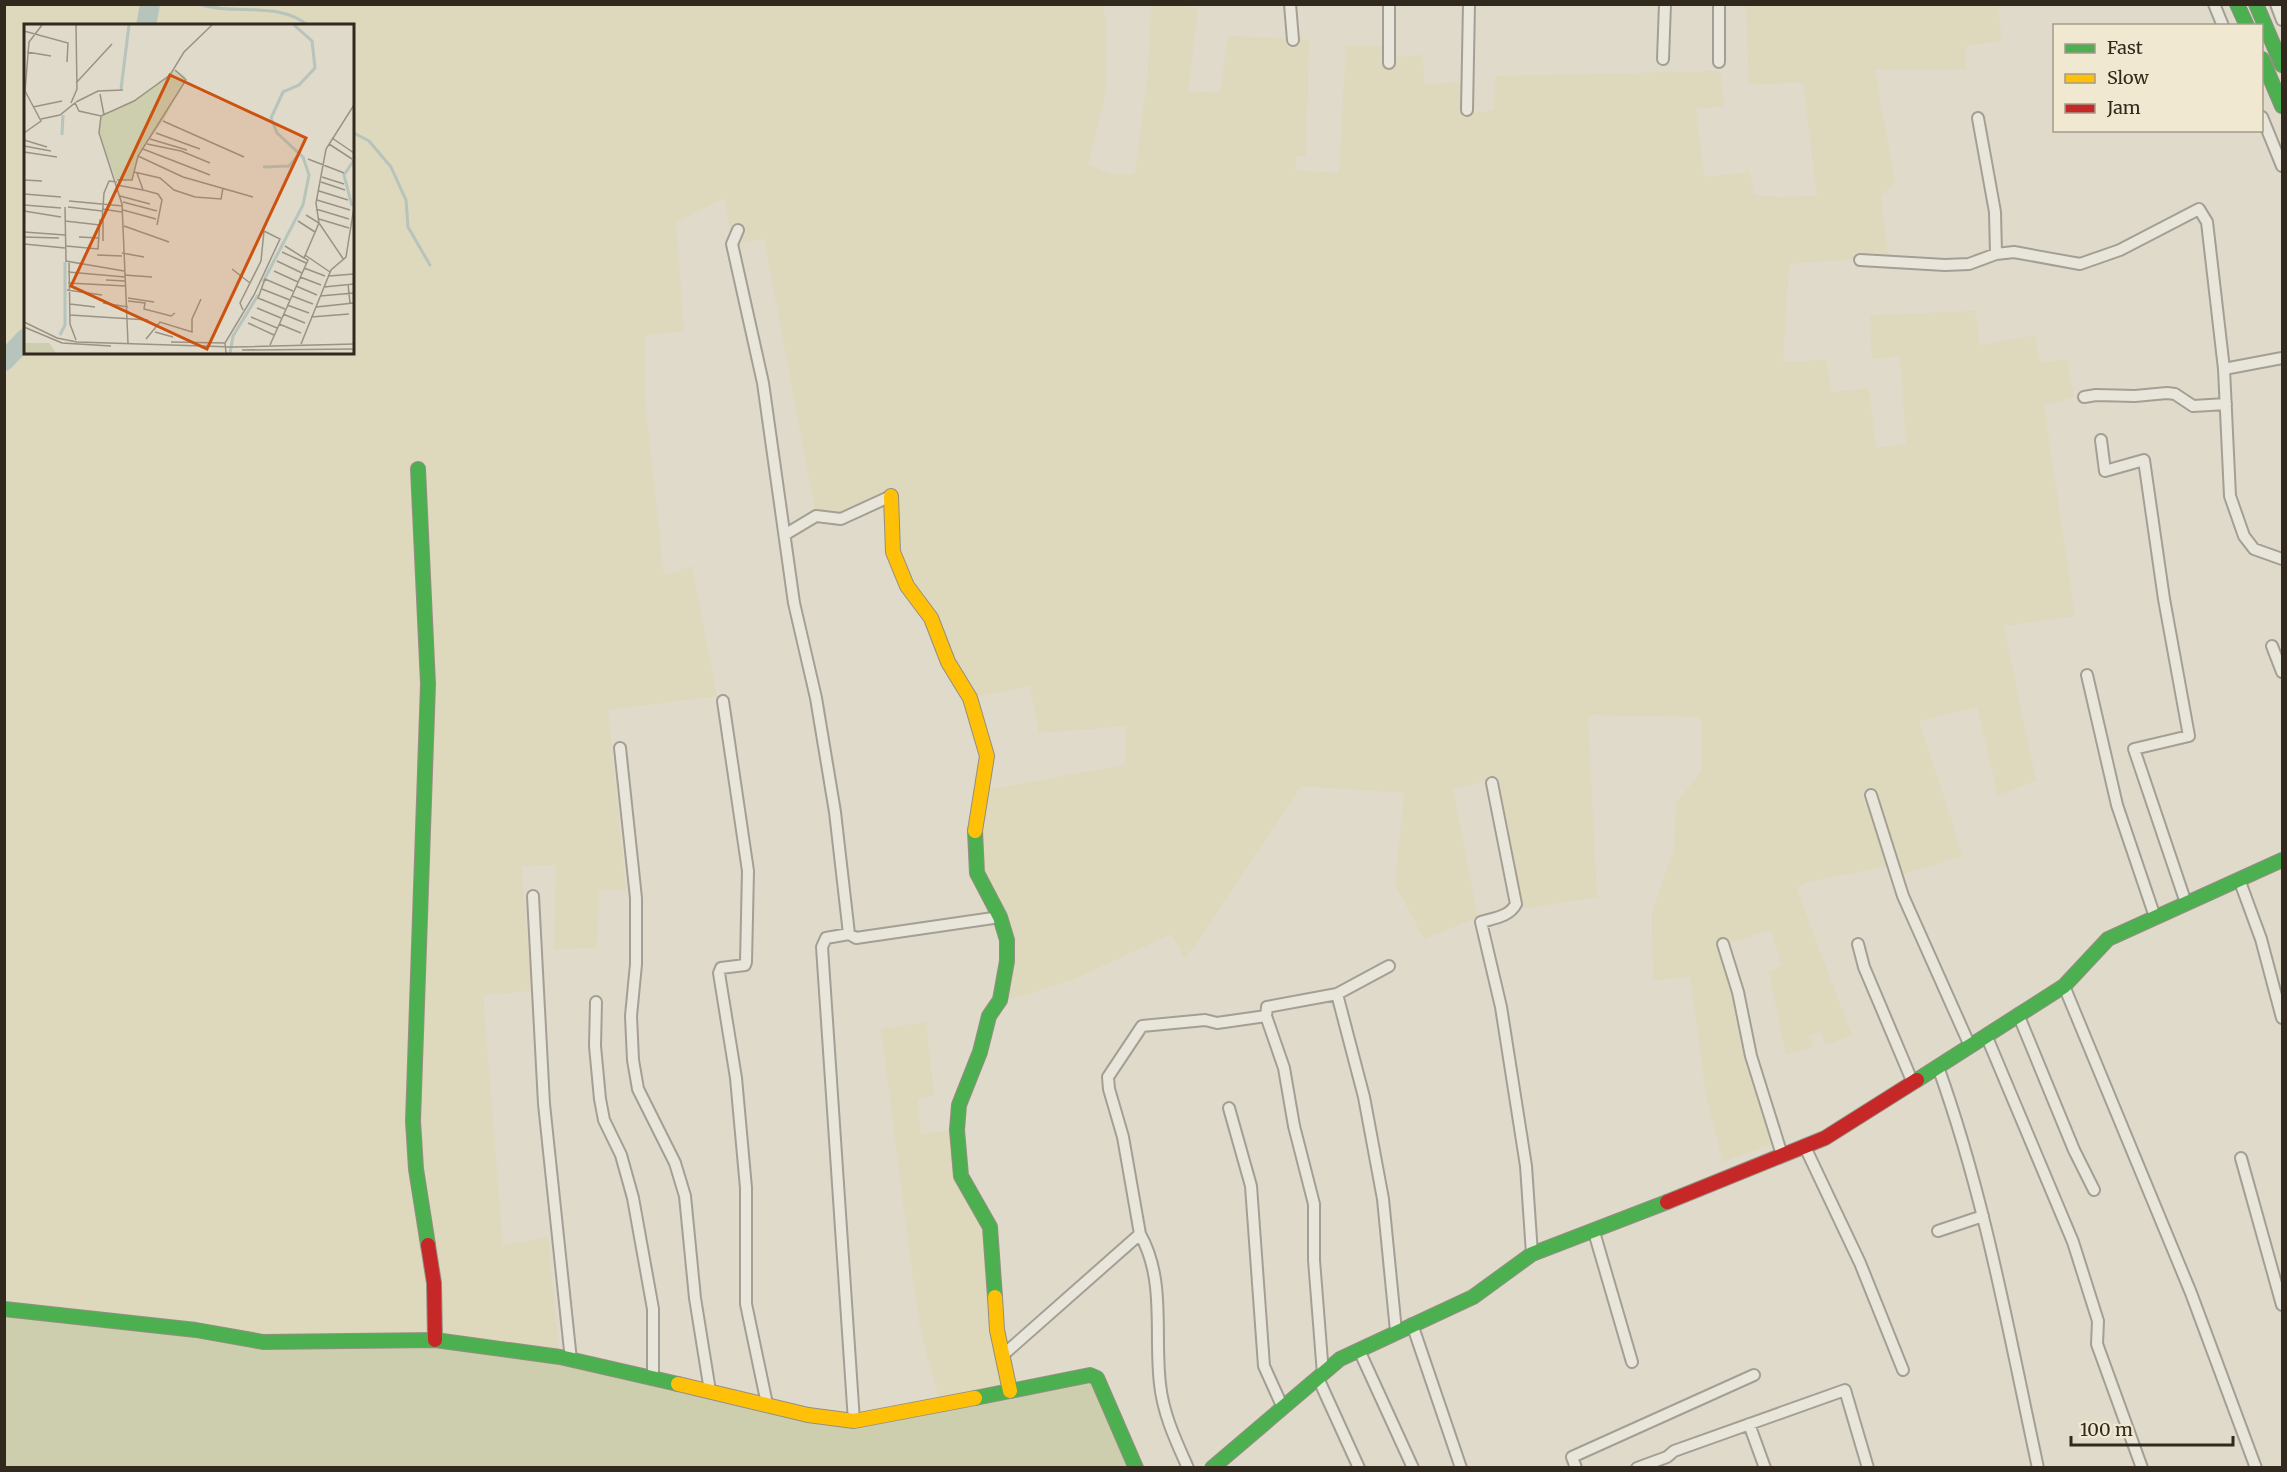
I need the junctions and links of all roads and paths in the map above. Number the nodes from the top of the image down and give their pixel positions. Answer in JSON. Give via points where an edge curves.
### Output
{"nodes":[{"id":1,"x":1290,"y":4,"type":"edge"},
{"id":2,"x":1389,"y":4,"type":"edge"},
{"id":3,"x":1469,"y":4,"type":"edge"},
{"id":4,"x":1665,"y":4,"type":"edge"},
{"id":5,"x":1719,"y":4,"type":"edge"},
{"id":6,"x":2214,"y":4,"type":"edge"},
{"id":7,"x":2237,"y":4,"type":"edge"},
{"id":8,"x":2256,"y":4,"type":"edge"},
{"id":9,"x":2222,"y":24,"type":"edge"},
{"id":10,"x":2246,"y":24,"type":"edge"},
{"id":11,"x":1293,"y":40,"type":"dead end"},
{"id":12,"x":1664,"y":59,"type":"dead end"},
{"id":13,"x":2263,"y":61,"type":"edge"},
{"id":14,"x":1719,"y":62,"type":"dead end"},
{"id":15,"x":1389,"y":63,"type":"dead end"},
{"id":16,"x":2283,"y":65,"type":"edge"},
{"id":17,"x":2283,"y":106,"type":"edge"},
{"id":18,"x":1467,"y":110,"type":"dead end"},
{"id":19,"x":1978,"y":118,"type":"dead end"},
{"id":20,"x":2263,"y":119,"type":"edge"},
{"id":21,"x":2283,"y":166,"type":"edge"},
{"id":22,"x":738,"y":230,"type":"dead end"},
{"id":23,"x":1996,"y":254,"type":"junction"},
{"id":24,"x":1860,"y":260,"type":"dead end"},
{"id":25,"x":2283,"y":358,"type":"edge"},
{"id":26,"x":2224,"y":369,"type":"junction"},
{"id":27,"x":2084,"y":397,"type":"dead end"},
{"id":28,"x":2226,"y":404,"type":"junction"},
{"id":29,"x":2101,"y":440,"type":"dead end"},
{"id":30,"x":418,"y":469,"type":"dead end"},
{"id":31,"x":891,"y":496,"type":"joint"},
{"id":32,"x":786,"y":534,"type":"junction"},
{"id":33,"x":2283,"y":560,"type":"edge"},
{"id":34,"x":2272,"y":646,"type":"dead end"},
{"id":35,"x":2283,"y":672,"type":"edge"},
{"id":36,"x":2087,"y":675,"type":"dead end"},
{"id":37,"x":723,"y":701,"type":"dead end"},
{"id":38,"x":620,"y":748,"type":"dead end"},
{"id":39,"x":1492,"y":783,"type":"dead end"},
{"id":40,"x":1871,"y":795,"type":"dead end"},
{"id":41,"x":2283,"y":860,"type":"edge"},
{"id":42,"x":2240,"y":879,"type":"junction"},
{"id":43,"x":533,"y":896,"type":"dead end"},
{"id":44,"x":2186,"y":903,"type":"junction"},
{"id":45,"x":1000,"y":917,"type":"junction"},
{"id":46,"x":2155,"y":917,"type":"junction"},
{"id":47,"x":849,"y":934,"type":"junction"},
{"id":48,"x":1723,"y":944,"type":"dead end"},
{"id":49,"x":1858,"y":944,"type":"dead end"},
{"id":50,"x":1389,"y":966,"type":"dead end"},
{"id":51,"x":2064,"y":986,"type":"junction"},
{"id":52,"x":1337,"y":994,"type":"junction"},
{"id":53,"x":596,"y":1002,"type":"dead end"},
{"id":54,"x":2018,"y":1014,"type":"junction"},
{"id":55,"x":1266,"y":1016,"type":"junction"},
{"id":56,"x":2283,"y":1018,"type":"edge"},
{"id":57,"x":1986,"y":1035,"type":"junction"},
{"id":58,"x":1970,"y":1046,"type":"junction"},
{"id":59,"x":1938,"y":1067,"type":"junction"},
{"id":60,"x":1913,"y":1083,"type":"junction"},
{"id":61,"x":1229,"y":1108,"type":"dead end"},
{"id":62,"x":1805,"y":1147,"type":"junction"},
{"id":63,"x":1782,"y":1155,"type":"junction"},
{"id":64,"x":2241,"y":1158,"type":"dead end"},
{"id":65,"x":2094,"y":1190,"type":"dead end"},
{"id":66,"x":1983,"y":1216,"type":"junction"},
{"id":67,"x":1938,"y":1230,"type":"dead end"},
{"id":68,"x":1594,"y":1232,"type":"junction"},
{"id":69,"x":1140,"y":1234,"type":"junction"},
{"id":70,"x":1532,"y":1254,"type":"junction"},
{"id":71,"x":2283,"y":1305,"type":"edge"},
{"id":72,"x":4,"y":1309,"type":"edge"},
{"id":73,"x":1412,"y":1324,"type":"junction"},
{"id":74,"x":1396,"y":1331,"type":"junction"},
{"id":75,"x":435,"y":1340,"type":"junction"},
{"id":76,"x":1359,"y":1350,"type":"junction"},
{"id":77,"x":1003,"y":1355,"type":"junction"},
{"id":78,"x":571,"y":1360,"type":"junction"},
{"id":79,"x":1632,"y":1362,"type":"dead end"},
{"id":80,"x":1903,"y":1370,"type":"dead end"},
{"id":81,"x":1754,"y":1375,"type":"dead end"},
{"id":82,"x":1321,"y":1376,"type":"junction"},
{"id":83,"x":653,"y":1378,"type":"junction"},
{"id":84,"x":710,"y":1391,"type":"junction"},
{"id":85,"x":1010,"y":1391,"type":"junction"},
{"id":86,"x":766,"y":1404,"type":"junction"},
{"id":87,"x":1283,"y":1408,"type":"junction"},
{"id":88,"x":854,"y":1421,"type":"junction"},
{"id":89,"x":1749,"y":1424,"type":"junction"},
{"id":90,"x":1136,"y":1467,"type":"edge"},
{"id":91,"x":1188,"y":1467,"type":"edge"},
{"id":92,"x":1212,"y":1467,"type":"edge"},
{"id":93,"x":1359,"y":1467,"type":"edge"},
{"id":94,"x":1413,"y":1467,"type":"edge"},
{"id":95,"x":1461,"y":1467,"type":"edge"},
{"id":96,"x":1576,"y":1467,"type":"edge"},
{"id":97,"x":1637,"y":1467,"type":"edge"},
{"id":98,"x":1765,"y":1467,"type":"edge"},
{"id":99,"x":1868,"y":1467,"type":"edge"},
{"id":100,"x":2038,"y":1467,"type":"edge"},
{"id":101,"x":2142,"y":1467,"type":"edge"},
{"id":102,"x":2256,"y":1467,"type":"edge"}],
"edges":[{"from":1,"to":11,"type":"street"},
{"from":2,"to":15,"type":"street"},
{"from":3,"to":18,"type":"street"},
{"from":4,"to":12,"type":"street"},
{"from":5,"to":14,"type":"street"},
{"from":6,"to":9,"type":"street"},
{"from":7,"to":10,"type":"main road"},
{"from":8,"to":16,"type":"main road"},
{"from":13,"to":17,"type":"main road"},
{"from":19,"to":23,"type":"street","via":[[1995,212]]},
{"from":20,"to":21,"type":"street"},
{"from":22,"to":32,"type":"street","via":[[732,244],[763,383]]},
{"from":23,"to":24,"type":"street","via":[[1969,264]]},
{"from":23,"to":26,"type":"street","via":[[2031,253],[2080,264],[2199,209],[2207,222]]},
{"from":25,"to":26,"type":"street"},
{"from":26,"to":28,"type":"street"},
{"from":27,"to":28,"type":"street","via":[[2167,393],[2193,406]]},
{"from":28,"to":33,"type":"street","via":[[2230,496],[2236,519],[2254,549]]},
{"from":29,"to":44,"type":"street","via":[[2105,471],[2144,460],[2188,736],[2134,749]]},
{"from":30,"to":75,"type":"main road","via":[[428,684],[413,1121],[416,1169],[434,1283]]},
{"from":31,"to":32,"type":"street","via":[[841,519],[816,516]]},
{"from":31,"to":45,"type":"main road","via":[[893,552],[907,586],[931,618],[948,662],[970,698],[985,740],[986,772],[980,791],[975,851],[977,873]]},
{"from":32,"to":47,"type":"street","via":[[794,603],[816,698],[835,812]]},
{"from":34,"to":35,"type":"street"},
{"from":36,"to":46,"type":"street","via":[[2117,805]]},
{"from":37,"to":86,"type":"street","via":[[748,882],[746,962],[720,968],[719,973],[736,1078],[745,1177],[746,1304]]},
{"from":38,"to":84,"type":"street","via":[[636,898],[633,1060],[639,1089],[675,1162],[685,1196],[695,1298]]},
{"from":39,"to":70,"type":"street","via":[[1516,904],[1505,915],[1481,922],[1501,1007],[1526,1166]]},
{"from":40,"to":58,"type":"street","via":[[1903,896]]},
{"from":41,"to":42,"type":"main road"},
{"from":42,"to":44,"type":"main road"},
{"from":42,"to":56,"type":"street"},
{"from":43,"to":78,"type":"street","via":[[544,1104]]},
{"from":44,"to":46,"type":"main road"},
{"from":45,"to":47,"type":"street","via":[[856,938]]},
{"from":45,"to":77,"type":"main road","via":[[1007,940],[1007,961],[1000,1000],[989,1016],[959,1105],[957,1130],[961,1176],[990,1227],[997,1330]]},
{"from":46,"to":51,"type":"main road","via":[[2108,939]]},
{"from":47,"to":88,"type":"street","via":[[826,938],[821,962]]},
{"from":48,"to":63,"type":"street","via":[[1751,1056]]},
{"from":49,"to":60,"type":"street"},
{"from":50,"to":52,"type":"street"},
{"from":51,"to":54,"type":"main road"},
{"from":51,"to":102,"type":"street","via":[[2191,1293]]},
{"from":52,"to":55,"type":"street","via":[[1268,1007]]},
{"from":52,"to":74,"type":"street","via":[[1364,1097],[1383,1199]]},
{"from":53,"to":83,"type":"street","via":[[600,1099],[633,1198],[652,1309]]},
{"from":54,"to":57,"type":"main road"},
{"from":54,"to":65,"type":"street"},
{"from":55,"to":69,"type":"street","via":[[1218,1023],[1205,1020],[1142,1026],[1110,1072],[1109,1089],[1123,1137]]},
{"from":55,"to":82,"type":"street","via":[[1284,1068],[1314,1203]]},
{"from":57,"to":58,"type":"main road"},
{"from":57,"to":101,"type":"street","via":[[2073,1242],[2098,1321],[2097,1344]]},
{"from":58,"to":59,"type":"main road"},
{"from":59,"to":60,"type":"main road"},
{"from":59,"to":66,"type":"street"},
{"from":60,"to":62,"type":"main road"},
{"from":61,"to":87,"type":"street","via":[[1251,1186],[1264,1366]]},
{"from":62,"to":63,"type":"main road"},
{"from":62,"to":80,"type":"street","via":[[1860,1263]]},
{"from":63,"to":68,"type":"main road"},
{"from":64,"to":71,"type":"street"},
{"from":66,"to":67,"type":"street"},
{"from":66,"to":100,"type":"street"},
{"from":68,"to":70,"type":"main road"},
{"from":68,"to":79,"type":"street"},
{"from":69,"to":77,"type":"street"},
{"from":69,"to":91,"type":"street","via":[[1152,1260],[1161,1390],[1170,1427]]},
{"from":70,"to":73,"type":"main road","via":[[1481,1292]]},
{"from":72,"to":75,"type":"main road","via":[[184,1328],[263,1342]]},
{"from":73,"to":74,"type":"main road"},
{"from":73,"to":95,"type":"street"},
{"from":74,"to":76,"type":"main road"},
{"from":75,"to":78,"type":"main road"},
{"from":76,"to":82,"type":"main road","via":[[1340,1359]]},
{"from":76,"to":94,"type":"street"},
{"from":77,"to":85,"type":"main road"},
{"from":78,"to":83,"type":"main road"},
{"from":81,"to":96,"type":"street","via":[[1572,1457]]},
{"from":82,"to":87,"type":"main road"},
{"from":82,"to":93,"type":"street"},
{"from":83,"to":84,"type":"main road"},
{"from":84,"to":86,"type":"main road"},
{"from":85,"to":88,"type":"main road"},
{"from":85,"to":90,"type":"main road","via":[[1090,1375],[1097,1378]]},
{"from":86,"to":88,"type":"main road"},
{"from":87,"to":92,"type":"main road"},
{"from":89,"to":97,"type":"street"},
{"from":89,"to":98,"type":"street"},
{"from":89,"to":99,"type":"street","via":[[1845,1390]]}]}
